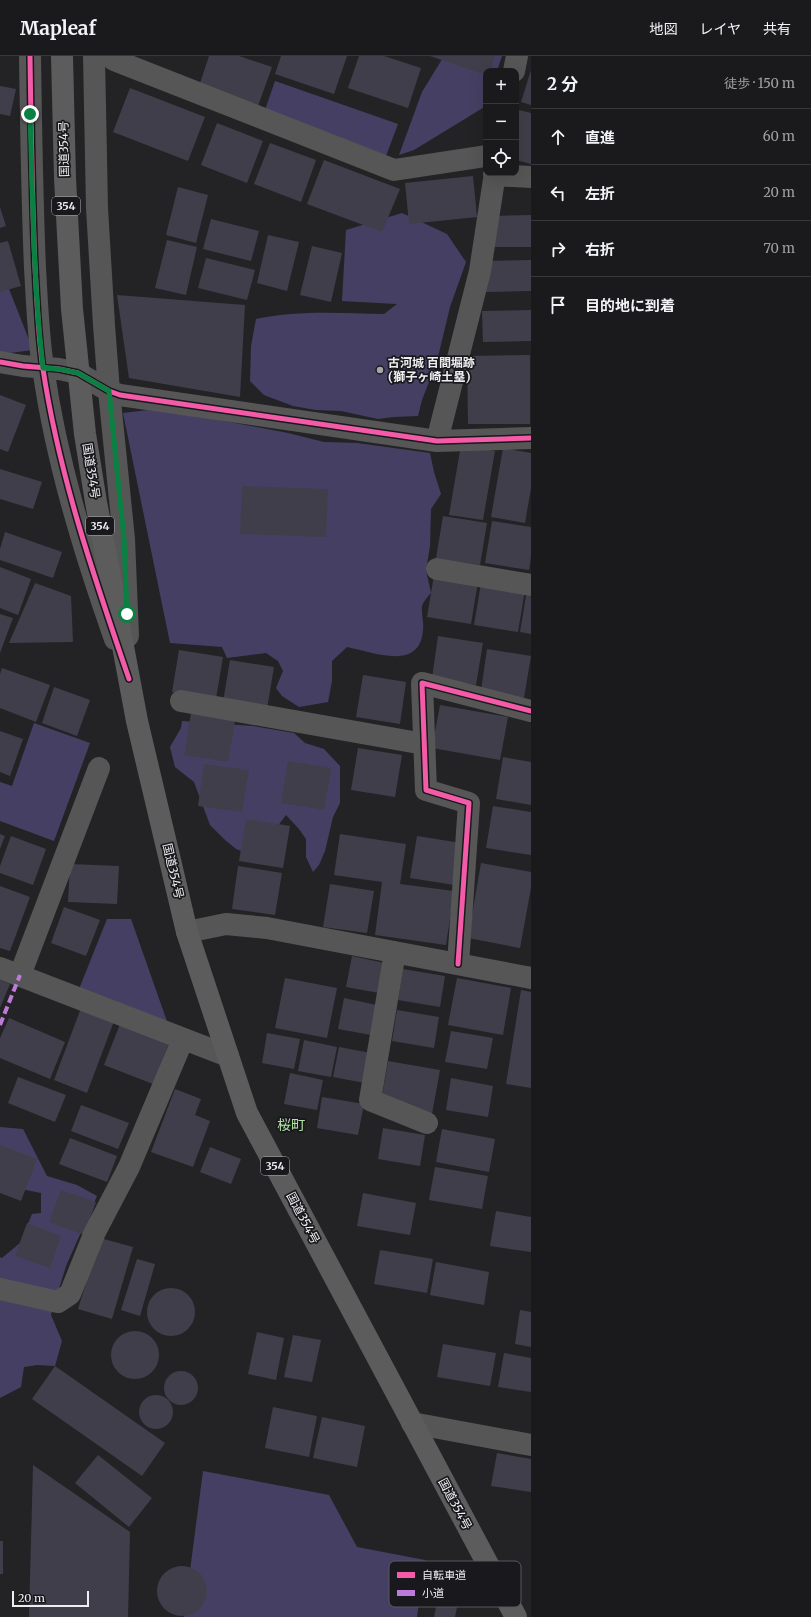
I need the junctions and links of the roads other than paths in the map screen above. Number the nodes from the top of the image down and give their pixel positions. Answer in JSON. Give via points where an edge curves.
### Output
{"nodes":[{"id":1,"x":30,"y":56,"type":"edge"},
{"id":2,"x":62,"y":56,"type":"edge"},
{"id":3,"x":517,"y":56,"type":"edge"},
{"id":4,"x":104,"y":58,"type":"edge"},
{"id":5,"x":515,"y":68,"type":"edge"},
{"id":6,"x":483,"y":168,"type":"edge"},
{"id":7,"x":519,"y":174,"type":"edge"},
{"id":8,"x":491,"y":176,"type":"edge"},
{"id":9,"x":531,"y":177,"type":"edge"},
{"id":10,"x":0,"y":362,"type":"edge"},
{"id":11,"x":43,"y":368,"type":"junction"},
{"id":12,"x":78,"y":373,"type":"junction"},
{"id":13,"x":109,"y":391,"type":"junction"},
{"id":14,"x":531,"y":438,"type":"edge"},
{"id":15,"x":437,"y":441,"type":"junction"},
{"id":16,"x":437,"y":569,"type":"dead end"},
{"id":17,"x":531,"y":585,"type":"edge"},
{"id":18,"x":129,"y":679,"type":"junction"},
{"id":19,"x":181,"y":701,"type":"dead end"},
{"id":20,"x":531,"y":711,"type":"edge"},
{"id":21,"x":424,"y":744,"type":"junction"},
{"id":22,"x":99,"y":768,"type":"dead end"},
{"id":23,"x":187,"y":932,"type":"junction"},
{"id":24,"x":395,"y":952,"type":"junction"},
{"id":25,"x":458,"y":964,"type":"junction"},
{"id":26,"x":10,"y":972,"type":"edge"},
{"id":27,"x":531,"y":978,"type":"edge"},
{"id":28,"x":183,"y":1039,"type":"junction"},
{"id":29,"x":228,"y":1056,"type":"junction"},
{"id":30,"x":427,"y":1123,"type":"dead end"},
{"id":31,"x":0,"y":1289,"type":"edge"},
{"id":32,"x":412,"y":1423,"type":"junction"},
{"id":33,"x":531,"y":1446,"type":"edge"},
{"id":34,"x":486,"y":1561,"type":"edge"},
{"id":35,"x":511,"y":1607,"type":"edge"},
{"id":36,"x":516,"y":1617,"type":"edge"}],
"edges":[{"from":1,"to":11,"type":"street","via":[[34,237],[38,328]]},
{"from":2,"to":12,"type":"highway","name":"国道354号","number":"354","via":[[65,178]]},
{"from":3,"to":5,"type":"street"},
{"from":4,"to":6,"type":"street","via":[[394,170]]},
{"from":4,"to":13,"type":"street","via":[[97,208]]},
{"from":7,"to":9,"type":"street"},
{"from":8,"to":15,"type":"street","via":[[480,271]]},
{"from":10,"to":11,"type":"street"},
{"from":11,"to":12,"type":"street"},
{"from":11,"to":18,"type":"street","via":[[55,437],[85,552]]},
{"from":12,"to":13,"type":"street"},
{"from":12,"to":18,"type":"highway","name":"国道354号","number":"354","via":[[96,502]]},
{"from":13,"to":15,"type":"street","via":[[128,396]]},
{"from":13,"to":18,"type":"street","via":[[124,539]]},
{"from":14,"to":15,"type":"street"},
{"from":16,"to":17,"type":"street"},
{"from":18,"to":23,"type":"highway","name":"国道354号","number":"354"},
{"from":19,"to":21,"type":"street"},
{"from":20,"to":21,"type":"street","via":[[422,683]]},
{"from":21,"to":25,"type":"street","via":[[426,790],[469,803]]},
{"from":22,"to":26,"type":"street"},
{"from":23,"to":24,"type":"street","via":[[226,924],[267,928]]},
{"from":23,"to":29,"type":"highway","name":"国道354号","number":"354"},
{"from":24,"to":25,"type":"street"},
{"from":24,"to":30,"type":"street","via":[[370,1100]]},
{"from":25,"to":27,"type":"street"},
{"from":26,"to":28,"type":"street"},
{"from":28,"to":29,"type":"street"},
{"from":28,"to":31,"type":"street","via":[[129,1167],[95,1232],[70,1294],[58,1302]]},
{"from":29,"to":32,"type":"highway","name":"国道354号","number":"354","via":[[247,1113]]},
{"from":32,"to":33,"type":"street"},
{"from":32,"to":34,"type":"highway","name":"国道354号","number":"354"},
{"from":35,"to":36,"type":"highway","name":"国道354号","number":"354"}]}
